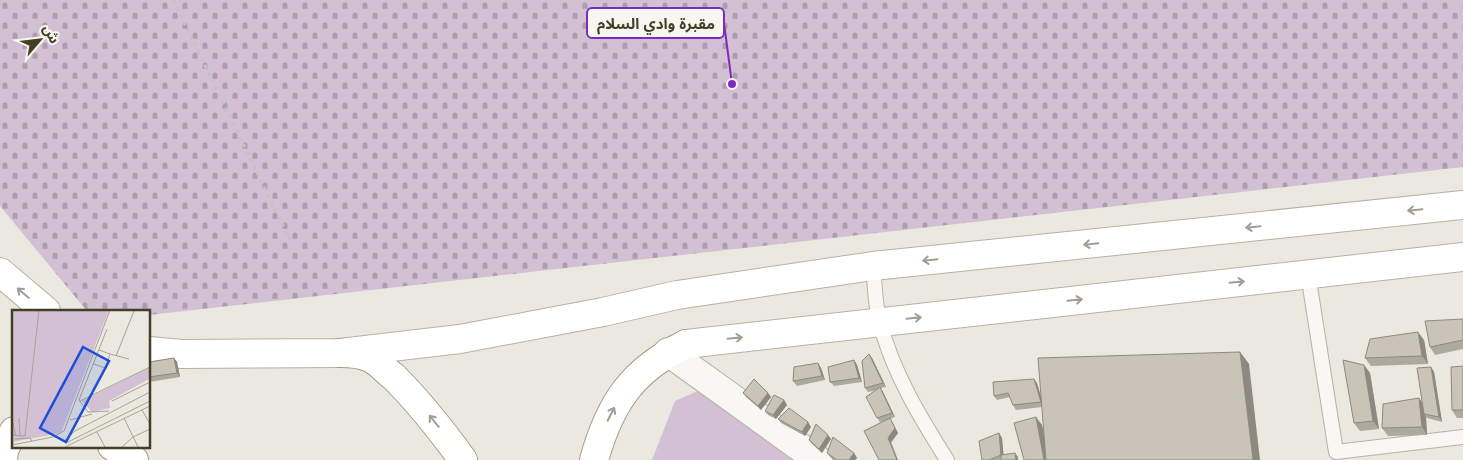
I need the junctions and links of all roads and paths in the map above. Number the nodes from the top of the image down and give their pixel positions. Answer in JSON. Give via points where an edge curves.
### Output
{"nodes":[{"id":1,"x":173,"y":0,"type":"edge"},
{"id":2,"x":1463,"y":205,"type":"edge"},
{"id":3,"x":290,"y":240,"type":"dead end"},
{"id":4,"x":1463,"y":257,"type":"edge"},
{"id":5,"x":873,"y":266,"type":"junction"},
{"id":6,"x":0,"y":272,"type":"edge"},
{"id":7,"x":1308,"y":274,"type":"junction"},
{"id":8,"x":45,"y":310,"type":"edge"},
{"id":9,"x":879,"y":322,"type":"junction"},
{"id":10,"x":677,"y":348,"type":"junction"},
{"id":11,"x":150,"y":351,"type":"edge"},
{"id":12,"x":340,"y":353,"type":"junction"},
{"id":13,"x":12,"y":435,"type":"edge"},
{"id":14,"x":1463,"y":437,"type":"edge"},
{"id":15,"x":115,"y":448,"type":"edge"},
{"id":16,"x":3,"y":460,"type":"edge"},
{"id":17,"x":134,"y":460,"type":"edge"},
{"id":18,"x":463,"y":460,"type":"edge"},
{"id":19,"x":594,"y":460,"type":"edge"},
{"id":20,"x":818,"y":460,"type":"edge"},
{"id":21,"x":947,"y":460,"type":"edge"}],
"edges":[{"from":1,"to":3,"type":"path"},
{"from":2,"to":5,"type":"main road","one_way":true},
{"from":4,"to":7,"type":"main road"},
{"from":5,"to":9,"type":"lane"},
{"from":5,"to":12,"type":"main road","via":[[676,295],[460,339]]},
{"from":8,"to":6,"type":"main road","one_way":true},
{"from":9,"to":7,"type":"main road","one_way":true},
{"from":7,"to":14,"type":"lane","via":[[1336,452]]},
{"from":10,"to":9,"type":"main road","one_way":true},
{"from":9,"to":21,"type":"lane","via":[[898,375]]},
{"from":19,"to":10,"type":"main road","one_way":true,"via":[[621,396],[644,370]]},
{"from":10,"to":20,"type":"street"},
{"from":11,"to":12,"type":"main road","via":[[182,354]]},
{"from":18,"to":12,"type":"main road","one_way":true,"via":[[434,421],[379,364],[357,353]]},
{"from":13,"to":16,"type":"main road"},
{"from":15,"to":17,"type":"main road"}]}
